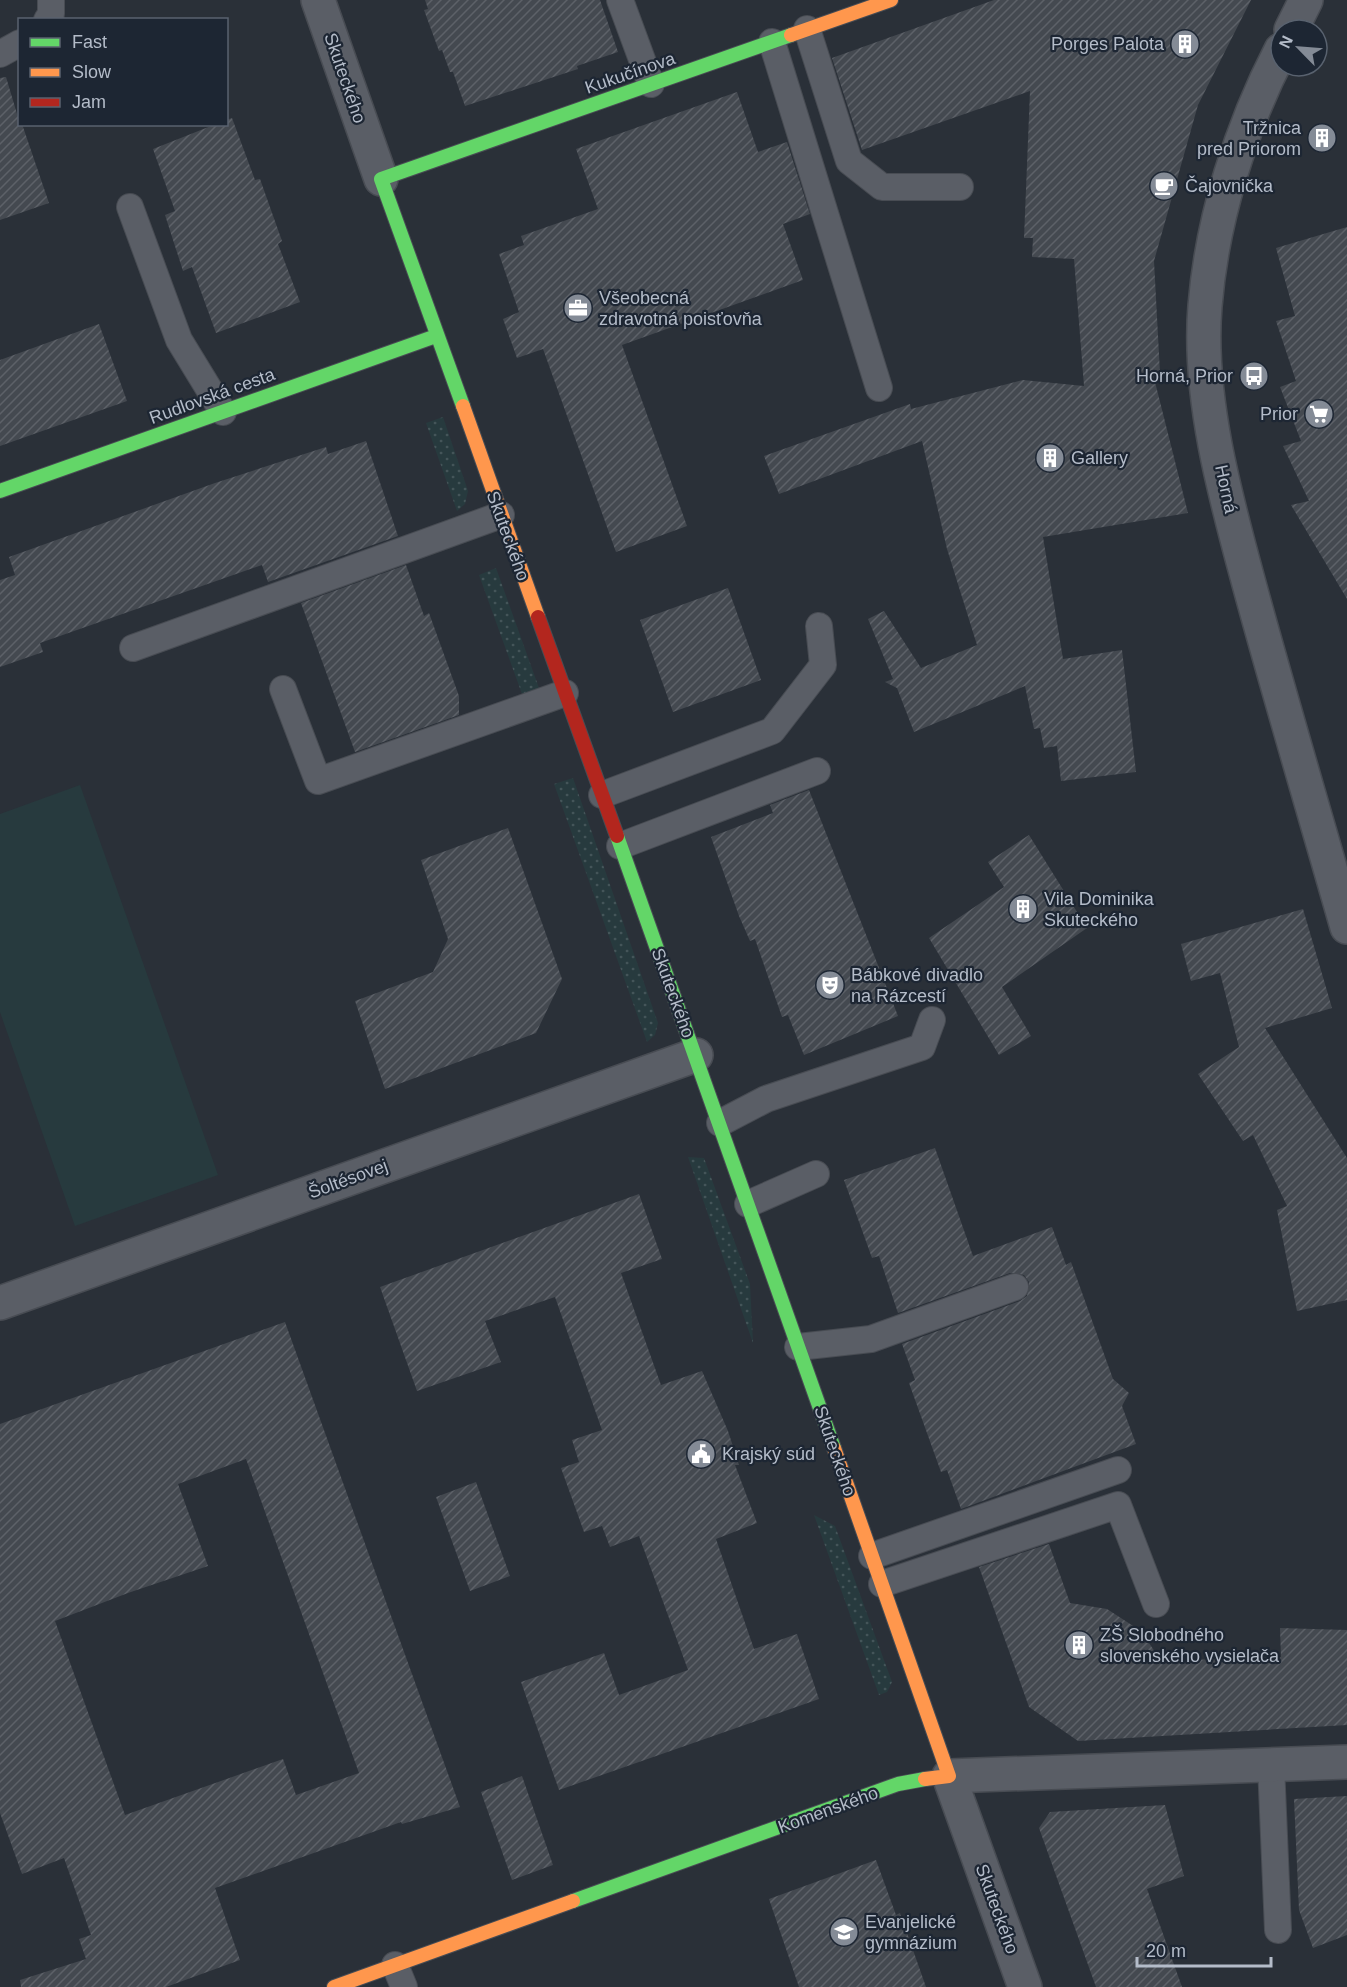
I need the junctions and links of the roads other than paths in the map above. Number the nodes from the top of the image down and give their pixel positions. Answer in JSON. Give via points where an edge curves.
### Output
{"nodes":[{"id":1,"x":51,"y":0,"type":"edge"},
{"id":2,"x":318,"y":0,"type":"edge"},
{"id":3,"x":620,"y":0,"type":"edge"},
{"id":4,"x":891,"y":0,"type":"edge"},
{"id":5,"x":1306,"y":0,"type":"edge"},
{"id":6,"x":48,"y":18,"type":"edge"},
{"id":7,"x":1297,"y":18,"type":"edge"},
{"id":8,"x":807,"y":29,"type":"junction"},
{"id":9,"x":772,"y":42,"type":"junction"},
{"id":10,"x":18,"y":44,"type":"edge"},
{"id":11,"x":0,"y":54,"type":"edge"},
{"id":12,"x":1270,"y":78,"type":"edge"},
{"id":13,"x":651,"y":84,"type":"junction"},
{"id":14,"x":381,"y":179,"type":"junction"},
{"id":15,"x":960,"y":187,"type":"dead end"},
{"id":16,"x":130,"y":207,"type":"dead end"},
{"id":17,"x":436,"y":336,"type":"junction"},
{"id":18,"x":879,"y":388,"type":"dead end"},
{"id":19,"x":223,"y":412,"type":"junction"},
{"id":20,"x":0,"y":491,"type":"edge"},
{"id":21,"x":501,"y":515,"type":"junction"},
{"id":22,"x":819,"y":626,"type":"dead end"},
{"id":23,"x":133,"y":648,"type":"dead end"},
{"id":24,"x":283,"y":689,"type":"dead end"},
{"id":25,"x":565,"y":693,"type":"junction"},
{"id":26,"x":817,"y":771,"type":"dead end"},
{"id":27,"x":602,"y":795,"type":"junction"},
{"id":28,"x":620,"y":846,"type":"junction"},
{"id":29,"x":1347,"y":927,"type":"edge"},
{"id":30,"x":932,"y":1020,"type":"dead end"},
{"id":31,"x":696,"y":1055,"type":"junction"},
{"id":32,"x":720,"y":1123,"type":"junction"},
{"id":33,"x":816,"y":1174,"type":"dead end"},
{"id":34,"x":748,"y":1204,"type":"junction"},
{"id":35,"x":1015,"y":1287,"type":"dead end"},
{"id":36,"x":0,"y":1302,"type":"edge"},
{"id":37,"x":798,"y":1347,"type":"junction"},
{"id":38,"x":1118,"y":1470,"type":"dead end"},
{"id":39,"x":872,"y":1556,"type":"junction"},
{"id":40,"x":882,"y":1584,"type":"junction"},
{"id":41,"x":1156,"y":1604,"type":"dead end"},
{"id":42,"x":1347,"y":1762,"type":"edge"},
{"id":43,"x":1272,"y":1765,"type":"junction"},
{"id":44,"x":949,"y":1776,"type":"junction"},
{"id":45,"x":1278,"y":1930,"type":"dead end"},
{"id":46,"x":399,"y":1976,"type":"edge"},
{"id":47,"x":334,"y":1987,"type":"edge"},
{"id":48,"x":1025,"y":1987,"type":"edge"}],
"edges":[{"from":1,"to":6,"type":"lane"},
{"from":2,"to":14,"type":"street","name":"Skuteckého"},
{"from":3,"to":13,"type":"lane"},
{"from":4,"to":8,"type":"street","name":"Kukučínova"},
{"from":5,"to":7,"type":"street"},
{"from":8,"to":9,"type":"street","name":"Kukučínova"},
{"from":8,"to":15,"type":"lane","via":[[849,161],[882,187]]},
{"from":9,"to":13,"type":"street","name":"Kukučínova"},
{"from":9,"to":18,"type":"lane"},
{"from":10,"to":11,"type":"lane"},
{"from":12,"to":29,"type":"street","name":"Horná","via":[[1236,160],[1215,234],[1205,308],[1208,407],[1235,533]]},
{"from":13,"to":14,"type":"street","name":"Kukučínova"},
{"from":14,"to":17,"type":"street","name":"Skuteckého"},
{"from":16,"to":19,"type":"lane","via":[[179,340]]},
{"from":17,"to":19,"type":"street","name":"Rudlovská cesta"},
{"from":17,"to":21,"type":"street","name":"Skuteckého"},
{"from":19,"to":20,"type":"street","name":"Rudlovská cesta"},
{"from":21,"to":23,"type":"lane"},
{"from":21,"to":25,"type":"street","name":"Skuteckého"},
{"from":22,"to":27,"type":"lane","via":[[823,665],[772,731]]},
{"from":24,"to":25,"type":"lane","via":[[318,781]]},
{"from":25,"to":27,"type":"street","name":"Skuteckého"},
{"from":26,"to":28,"type":"lane"},
{"from":27,"to":28,"type":"street","name":"Skuteckého"},
{"from":28,"to":31,"type":"street","name":"Skuteckého"},
{"from":30,"to":32,"type":"lane","via":[[922,1047],[766,1099]]},
{"from":31,"to":32,"type":"street","name":"Skuteckého"},
{"from":31,"to":36,"type":"street","name":"Šoltésovej"},
{"from":32,"to":34,"type":"street","name":"Skuteckého"},
{"from":33,"to":34,"type":"lane"},
{"from":34,"to":37,"type":"street","name":"Skuteckého"},
{"from":35,"to":37,"type":"lane","via":[[871,1339]]},
{"from":37,"to":39,"type":"street","name":"Skuteckého"},
{"from":38,"to":39,"type":"lane"},
{"from":39,"to":40,"type":"street","name":"Skuteckého"},
{"from":40,"to":41,"type":"lane","via":[[1118,1505]]},
{"from":40,"to":44,"type":"street","name":"Skuteckého"},
{"from":42,"to":43,"type":"street","name":"Komenského"},
{"from":43,"to":44,"type":"street","name":"Komenského"},
{"from":43,"to":45,"type":"lane"},
{"from":44,"to":46,"type":"street","name":"Komenského","via":[[898,1784]]},
{"from":44,"to":48,"type":"street","name":"Skuteckého"},
{"from":46,"to":47,"type":"street","name":"Komenského"}]}
